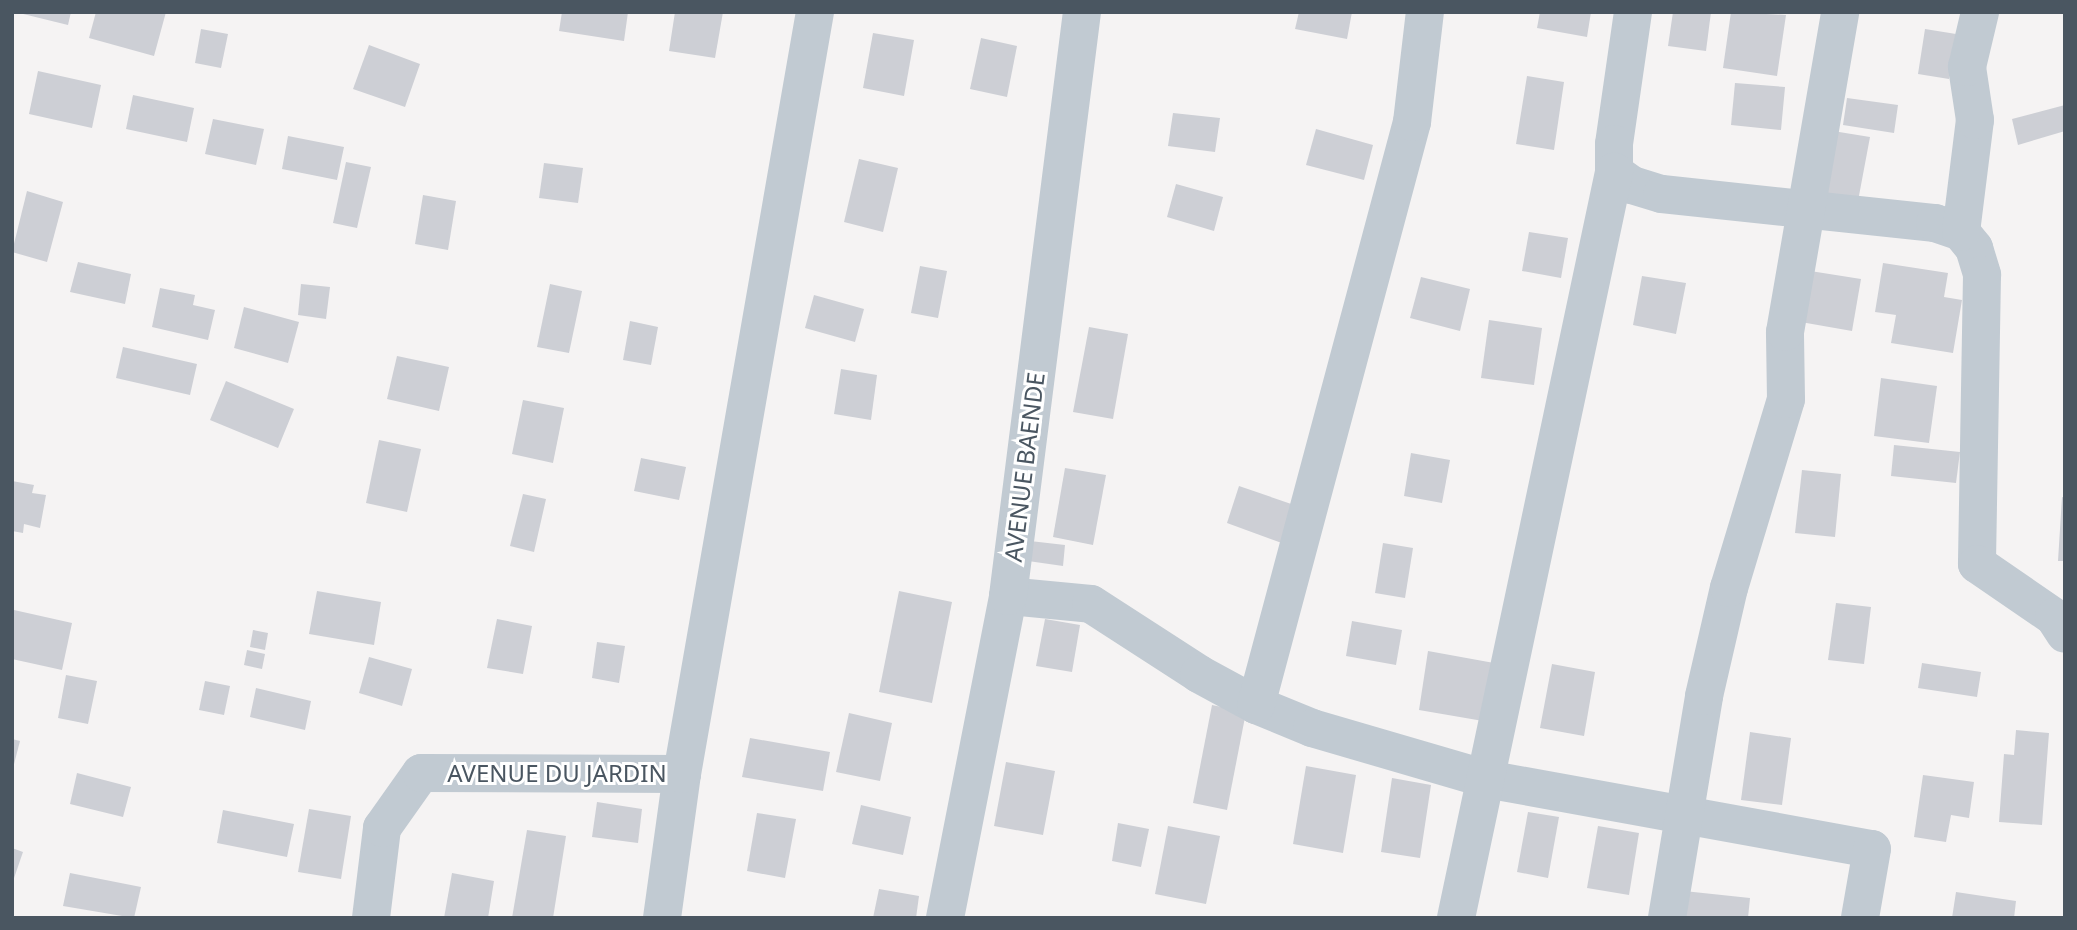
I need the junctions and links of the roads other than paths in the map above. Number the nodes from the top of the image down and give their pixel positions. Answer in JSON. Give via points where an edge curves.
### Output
{"nodes":[{"id":1,"x":815,"y":12,"type":"edge"},
{"id":2,"x":1082,"y":12,"type":"edge"},
{"id":3,"x":1425,"y":12,"type":"edge"},
{"id":4,"x":1633,"y":12,"type":"edge"},
{"id":5,"x":1840,"y":12,"type":"edge"},
{"id":6,"x":1980,"y":12,"type":"edge"},
{"id":7,"x":1614,"y":172,"type":"junction"},
{"id":8,"x":1806,"y":209,"type":"junction"},
{"id":9,"x":1961,"y":232,"type":"junction"},
{"id":10,"x":1008,"y":596,"type":"junction"},
{"id":11,"x":2065,"y":634,"type":"edge"},
{"id":12,"x":1256,"y":705,"type":"junction"},
{"id":13,"x":682,"y":775,"type":"junction"},
{"id":14,"x":1486,"y":779,"type":"junction"},
{"id":15,"x":1687,"y":817,"type":"junction"},
{"id":16,"x":371,"y":918,"type":"edge"},
{"id":17,"x":662,"y":918,"type":"edge"},
{"id":18,"x":945,"y":918,"type":"edge"},
{"id":19,"x":1457,"y":918,"type":"edge"},
{"id":20,"x":1667,"y":918,"type":"edge"},
{"id":21,"x":1860,"y":918,"type":"edge"}],
"edges":[{"from":1,"to":13,"type":"street"},
{"from":2,"to":10,"type":"street","name":"AVENUE BAENDE"},
{"from":3,"to":12,"type":"street","via":[[1412,122]]},
{"from":4,"to":7,"type":"street"},
{"from":5,"to":8,"type":"street"},
{"from":6,"to":9,"type":"street","via":[[1967,67],[1975,120]]},
{"from":7,"to":8,"type":"street","via":[[1632,185],[1662,194]]},
{"from":7,"to":14,"type":"street"},
{"from":8,"to":9,"type":"street","via":[[1935,223]]},
{"from":8,"to":15,"type":"street","via":[[1785,332],[1786,399],[1728,589],[1704,696]]},
{"from":9,"to":11,"type":"street","via":[[1974,248],[1982,275],[1977,564],[2054,617]]},
{"from":10,"to":12,"type":"street","via":[[1091,604]]},
{"from":10,"to":18,"type":"street","name":"AVENUE BAENDE"},
{"from":12,"to":14,"type":"street","via":[[1312,728]]},
{"from":13,"to":16,"type":"street","name":"AVENUE DU JARDIN","via":[[421,773],[382,828]]},
{"from":13,"to":17,"type":"street"},
{"from":14,"to":15,"type":"street"},
{"from":14,"to":19,"type":"street"},
{"from":15,"to":20,"type":"street"},
{"from":15,"to":21,"type":"street","via":[[1872,849]]}]}
